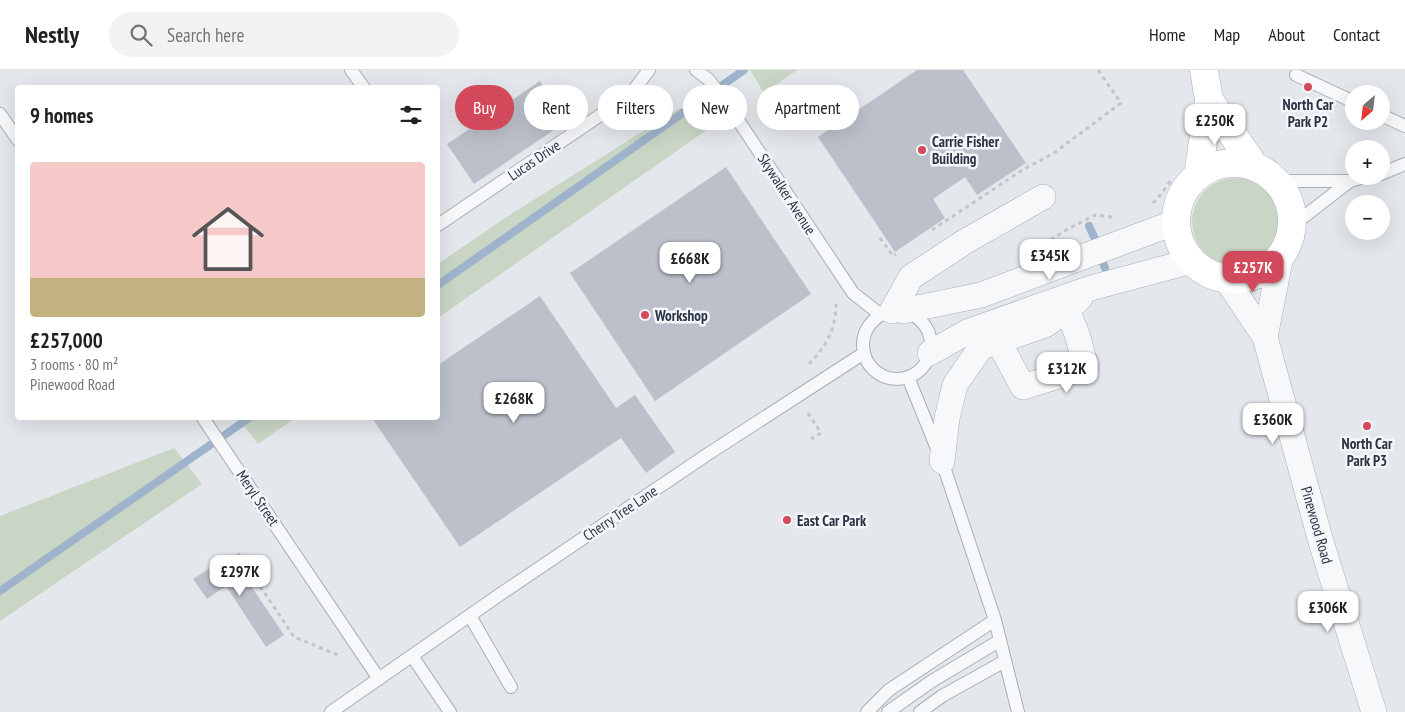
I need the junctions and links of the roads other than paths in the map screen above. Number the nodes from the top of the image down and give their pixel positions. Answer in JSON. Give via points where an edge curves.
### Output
{"nodes":[{"id":1,"x":352,"y":70,"type":"edge"},
{"id":2,"x":649,"y":70,"type":"edge"},
{"id":3,"x":696,"y":70,"type":"edge"},
{"id":4,"x":1204,"y":70,"type":"edge"},
{"id":5,"x":1296,"y":75,"type":"dead end"},
{"id":6,"x":362,"y":85,"type":"edge"},
{"id":7,"x":1345,"y":98,"type":"edge"},
{"id":8,"x":1209,"y":100,"type":"junction"},
{"id":9,"x":0,"y":114,"type":"edge"},
{"id":10,"x":1390,"y":119,"type":"edge"},
{"id":11,"x":1405,"y":126,"type":"edge"},
{"id":12,"x":15,"y":136,"type":"edge"},
{"id":13,"x":1405,"y":164,"type":"edge"},
{"id":14,"x":1390,"y":170,"type":"edge"},
{"id":15,"x":1265,"y":174,"type":"junction"},
{"id":16,"x":1186,"y":176,"type":"junction"},
{"id":17,"x":1345,"y":181,"type":"edge"},
{"id":18,"x":1345,"y":185,"type":"edge"},
{"id":19,"x":1043,"y":197,"type":"dead end"},
{"id":20,"x":440,"y":221,"type":"edge"},
{"id":21,"x":1176,"y":222,"type":"junction"},
{"id":22,"x":1292,"y":226,"type":"junction"},
{"id":23,"x":1281,"y":256,"type":"junction"},
{"id":24,"x":1192,"y":261,"type":"junction"},
{"id":25,"x":1226,"y":279,"type":"junction"},
{"id":26,"x":1091,"y":288,"type":"junction"},
{"id":27,"x":1067,"y":310,"type":"junction"},
{"id":28,"x":892,"y":312,"type":"junction"},
{"id":29,"x":1265,"y":337,"type":"junction"},
{"id":30,"x":998,"y":341,"type":"junction"},
{"id":31,"x":864,"y":353,"type":"junction"},
{"id":32,"x":930,"y":353,"type":"junction"},
{"id":33,"x":908,"y":377,"type":"junction"},
{"id":34,"x":204,"y":420,"type":"edge"},
{"id":35,"x":942,"y":461,"type":"junction"},
{"id":36,"x":470,"y":616,"type":"junction"},
{"id":37,"x":995,"y":620,"type":"junction"},
{"id":38,"x":999,"y":641,"type":"junction"},
{"id":39,"x":412,"y":656,"type":"junction"},
{"id":40,"x":1005,"y":661,"type":"junction"},
{"id":41,"x":379,"y":679,"type":"junction"},
{"id":42,"x":511,"y":687,"type":"dead end"},
{"id":43,"x":330,"y":712,"type":"edge"},
{"id":44,"x":450,"y":712,"type":"edge"},
{"id":45,"x":867,"y":712,"type":"edge"},
{"id":46,"x":888,"y":712,"type":"edge"},
{"id":47,"x":920,"y":712,"type":"edge"},
{"id":48,"x":1018,"y":712,"type":"edge"},
{"id":49,"x":1374,"y":712,"type":"edge"}],
"edges":[{"from":1,"to":6,"type":"lane"},
{"from":2,"to":20,"type":"lane","name":"Lucas Drive","via":[[630,95]]},
{"from":3,"to":28,"type":"lane","name":"Skywalker Avenue","via":[[708,79],[726,102],[853,293]]},
{"from":4,"to":8,"type":"street"},
{"from":5,"to":7,"type":"lane"},
{"from":8,"to":15,"type":"street"},
{"from":8,"to":16,"type":"street"},
{"from":9,"to":12,"type":"lane"},
{"from":10,"to":11,"type":"lane"},
{"from":13,"to":14,"type":"lane"},
{"from":15,"to":16,"type":"street","via":[[1240,164],[1225,164]]},
{"from":15,"to":17,"type":"lane"},
{"from":15,"to":22,"type":"street","via":[[1282,188],[1289,202]]},
{"from":16,"to":21,"type":"street","via":[[1186,189]]},
{"from":18,"to":22,"type":"lane"},
{"from":19,"to":28,"type":"street","via":[[910,277]]},
{"from":21,"to":24,"type":"street","via":[[1180,242]]},
{"from":21,"to":28,"type":"street","via":[[981,295]]},
{"from":22,"to":23,"type":"street"},
{"from":23,"to":25,"type":"street","via":[[1256,275]]},
{"from":23,"to":29,"type":"street","name":"Pinewood Road"},
{"from":24,"to":25,"type":"street"},
{"from":24,"to":26,"type":"street"},
{"from":25,"to":29,"type":"street","name":"Pinewood Road"},
{"from":26,"to":27,"type":"street"},
{"from":26,"to":32,"type":"street","via":[[967,332]]},
{"from":27,"to":30,"type":"street","via":[[1044,325]]},
{"from":27,"to":30,"type":"street","via":[[1078,334],[1086,367],[1022,387]]},
{"from":28,"to":31,"type":"lane","via":[[872,321],[863,342]]},
{"from":28,"to":32,"type":"lane","via":[[914,315],[923,322],[930,337]]},
{"from":29,"to":49,"type":"street","name":"Pinewood Road","via":[[1321,542]]},
{"from":30,"to":35,"type":"street","via":[[981,347],[955,385]]},
{"from":31,"to":33,"type":"lane","via":[[881,374],[897,379]]},
{"from":31,"to":36,"type":"lane","name":"Cherry Tree Lane","via":[[700,459]]},
{"from":32,"to":33,"type":"lane","via":[[918,372]]},
{"from":33,"to":35,"type":"lane"},
{"from":34,"to":41,"type":"lane","name":"Meryl Street"},
{"from":35,"to":37,"type":"lane"},
{"from":36,"to":39,"type":"lane","name":"Cherry Tree Lane"},
{"from":36,"to":42,"type":"lane"},
{"from":37,"to":38,"type":"lane"},
{"from":37,"to":45,"type":"lane","via":[[889,690]]},
{"from":38,"to":40,"type":"lane"},
{"from":38,"to":46,"type":"lane"},
{"from":39,"to":41,"type":"lane","name":"Cherry Tree Lane"},
{"from":39,"to":44,"type":"lane"},
{"from":40,"to":47,"type":"lane"},
{"from":40,"to":48,"type":"lane"},
{"from":41,"to":43,"type":"lane","name":"Cherry Tree Lane"}]}
